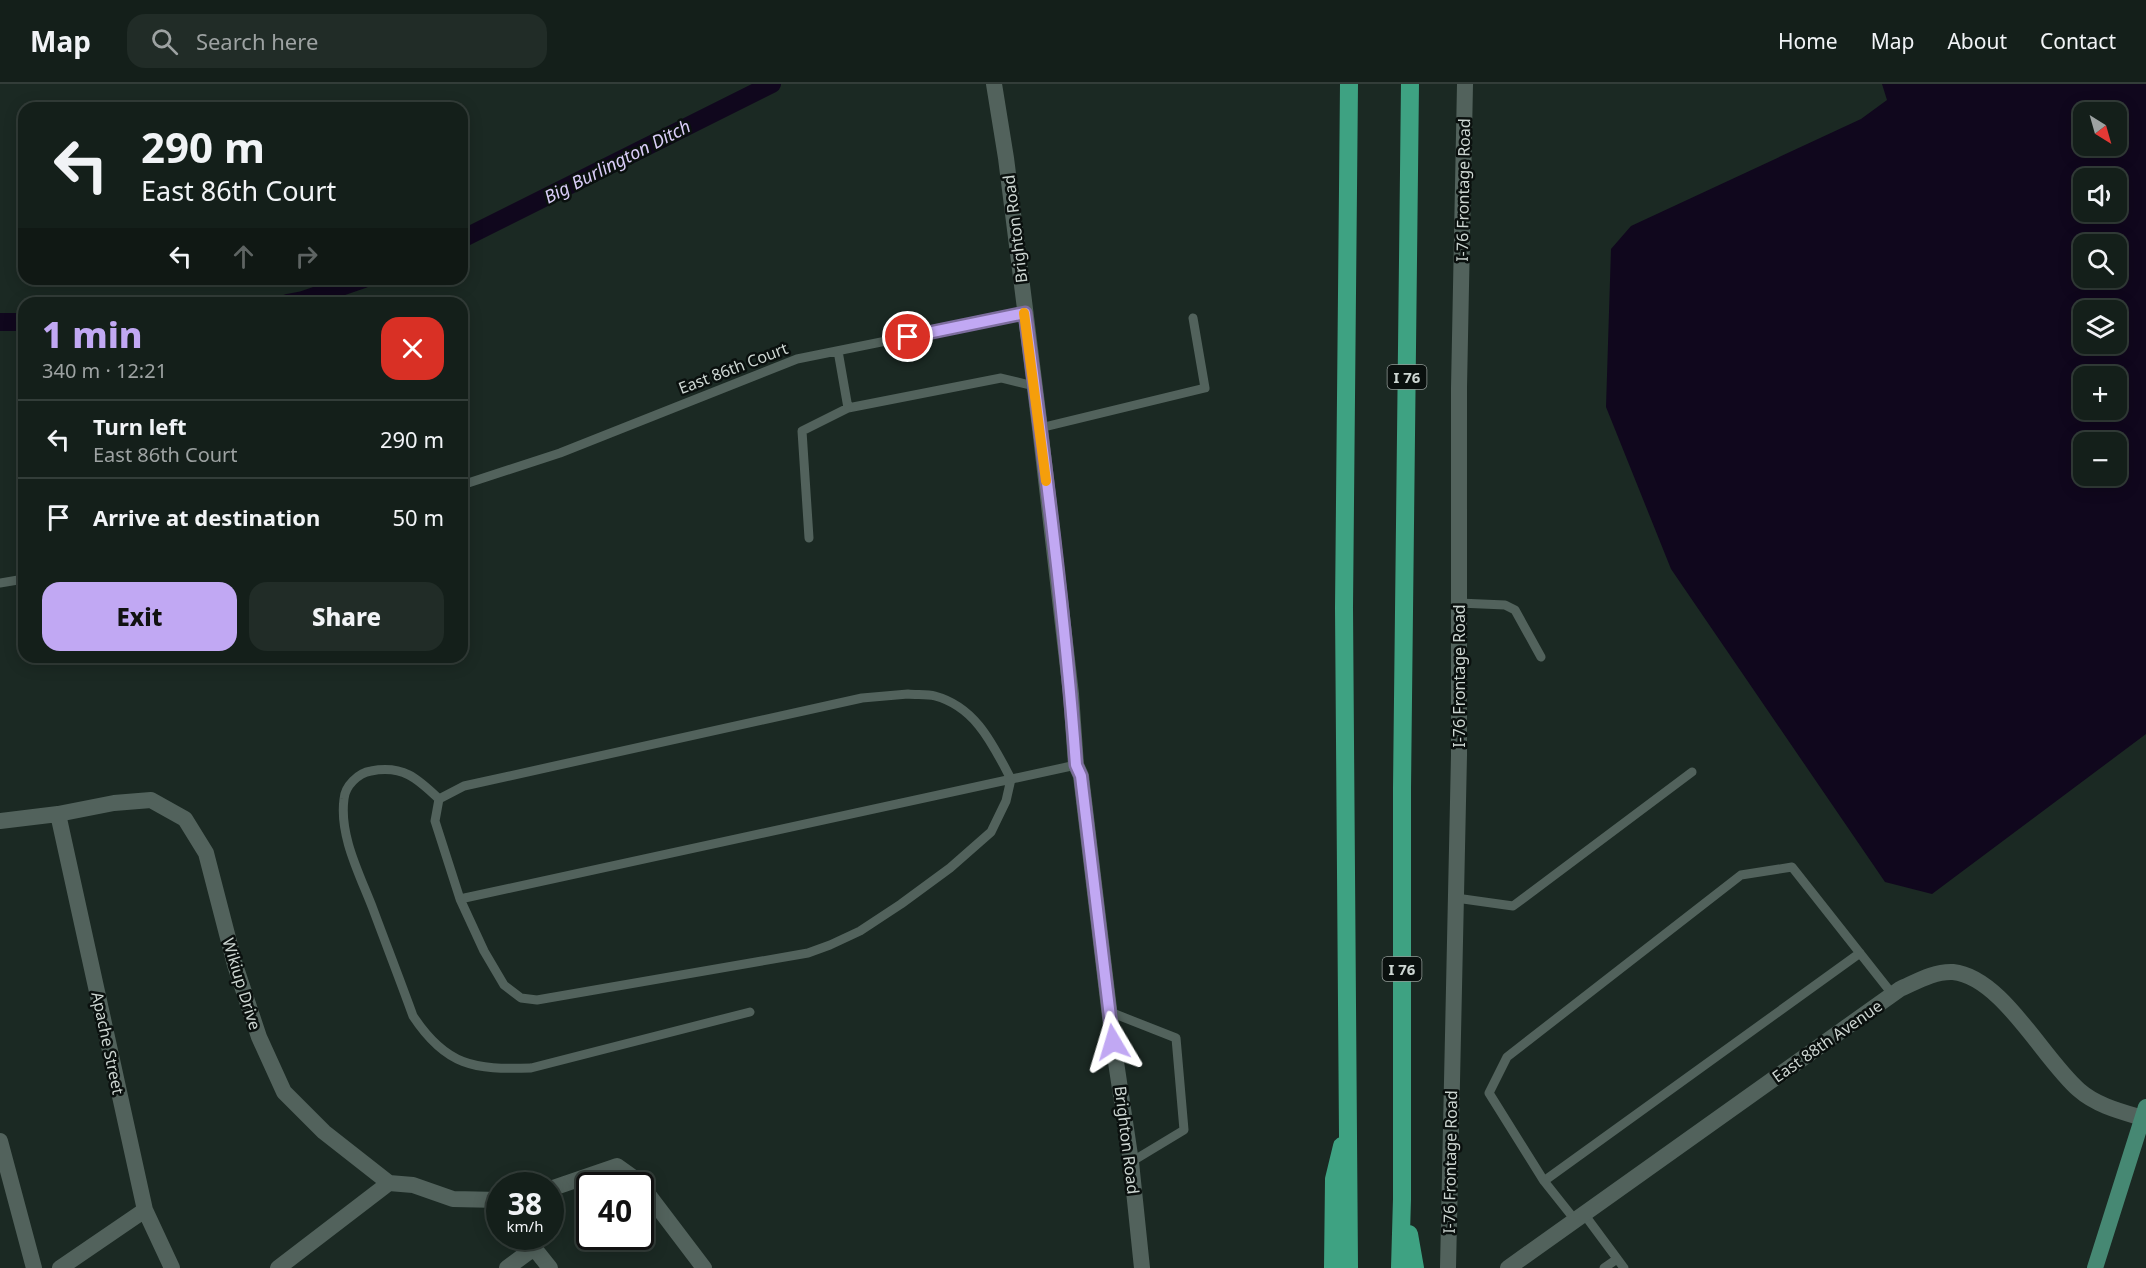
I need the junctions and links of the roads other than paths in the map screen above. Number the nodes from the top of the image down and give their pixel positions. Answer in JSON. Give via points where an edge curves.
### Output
{"nodes":[{"id":1,"x":994,"y":84,"type":"edge"},
{"id":2,"x":1349,"y":84,"type":"edge"},
{"id":3,"x":1410,"y":84,"type":"edge"},
{"id":4,"x":1465,"y":84,"type":"edge"},
{"id":5,"x":1025,"y":313,"type":"junction"},
{"id":6,"x":1193,"y":318,"type":"dead end"},
{"id":7,"x":838,"y":351,"type":"junction"},
{"id":8,"x":1034,"y":386,"type":"junction"},
{"id":9,"x":848,"y":408,"type":"junction"},
{"id":10,"x":1040,"y":428,"type":"junction"},
{"id":11,"x":468,"y":483,"type":"edge"},
{"id":12,"x":809,"y":538,"type":"dead end"},
{"id":13,"x":18,"y":580,"type":"edge"},
{"id":14,"x":0,"y":583,"type":"edge"},
{"id":15,"x":1459,"y":603,"type":"junction"},
{"id":16,"x":1541,"y":657,"type":"dead end"},
{"id":17,"x":1076,"y":765,"type":"junction"},
{"id":18,"x":1692,"y":772,"type":"dead end"},
{"id":19,"x":1011,"y":779,"type":"junction"},
{"id":20,"x":439,"y":799,"type":"junction"},
{"id":21,"x":58,"y":814,"type":"junction"},
{"id":22,"x":0,"y":821,"type":"edge"},
{"id":23,"x":1456,"y":898,"type":"junction"},
{"id":24,"x":460,"y":899,"type":"junction"},
{"id":25,"x":1860,"y":953,"type":"junction"},
{"id":26,"x":1893,"y":995,"type":"junction"},
{"id":27,"x":750,"y":1012,"type":"dead end"},
{"id":28,"x":1110,"y":1012,"type":"junction"},
{"id":29,"x":2145,"y":1115,"type":"edge"},
{"id":30,"x":1348,"y":1121,"type":"junction"},
{"id":31,"x":0,"y":1141,"type":"edge"},
{"id":32,"x":1131,"y":1162,"type":"junction"},
{"id":33,"x":1544,"y":1181,"type":"junction"},
{"id":34,"x":389,"y":1183,"type":"junction"},
{"id":35,"x":564,"y":1184,"type":"edge"},
{"id":36,"x":1402,"y":1199,"type":"junction"},
{"id":37,"x":486,"y":1200,"type":"edge"},
{"id":38,"x":145,"y":1210,"type":"junction"},
{"id":39,"x":1580,"y":1217,"type":"junction"},
{"id":40,"x":524,"y":1250,"type":"edge"},
{"id":41,"x":537,"y":1250,"type":"edge"},
{"id":42,"x":1617,"y":1258,"type":"junction"},
{"id":43,"x":34,"y":1268,"type":"edge"},
{"id":44,"x":60,"y":1268,"type":"edge"},
{"id":45,"x":172,"y":1268,"type":"edge"},
{"id":46,"x":278,"y":1268,"type":"edge"},
{"id":47,"x":507,"y":1268,"type":"edge"},
{"id":48,"x":549,"y":1268,"type":"edge"},
{"id":49,"x":704,"y":1268,"type":"edge"},
{"id":50,"x":1142,"y":1268,"type":"edge"},
{"id":51,"x":1333,"y":1268,"type":"edge"},
{"id":52,"x":1349,"y":1268,"type":"edge"},
{"id":53,"x":1400,"y":1268,"type":"edge"},
{"id":54,"x":1415,"y":1268,"type":"edge"},
{"id":55,"x":1448,"y":1268,"type":"edge"},
{"id":56,"x":1508,"y":1268,"type":"edge"},
{"id":57,"x":1604,"y":1268,"type":"edge"},
{"id":58,"x":1624,"y":1268,"type":"edge"},
{"id":59,"x":2096,"y":1268,"type":"edge"}],
"edges":[{"from":1,"to":5,"type":"street","name":"Brighton Road"},
{"from":2,"to":30,"type":"highway","via":[[1344,608]]},
{"from":3,"to":36,"type":"highway","number":"I 76"},
{"from":4,"to":15,"type":"street","name":"I-76 Frontage Road"},
{"from":5,"to":7,"type":"lane","name":"East 86th Court"},
{"from":5,"to":8,"type":"street","name":"Brighton Road"},
{"from":6,"to":10,"type":"lane","via":[[1205,388]]},
{"from":7,"to":9,"type":"lane"},
{"from":7,"to":11,"type":"lane","name":"East 86th Court","via":[[796,359],[560,453]]},
{"from":8,"to":9,"type":"lane","via":[[1000,378]]},
{"from":8,"to":10,"type":"street","name":"Brighton Road"},
{"from":9,"to":12,"type":"lane","via":[[802,431]]},
{"from":10,"to":17,"type":"street","name":"Brighton Road"},
{"from":13,"to":14,"type":"lane"},
{"from":15,"to":16,"type":"lane","via":[[1505,605],[1515,610]]},
{"from":15,"to":23,"type":"street","name":"I-76 Frontage Road"},
{"from":17,"to":19,"type":"lane"},
{"from":17,"to":28,"type":"street","name":"Brighton Road","via":[[1081,776]]},
{"from":18,"to":23,"type":"lane","via":[[1513,906]]},
{"from":19,"to":20,"type":"lane","via":[[986,731],[957,705],[935,696],[908,694],[862,698],[464,786]]},
{"from":19,"to":24,"type":"lane"},
{"from":19,"to":24,"type":"lane","via":[[1006,801],[991,832],[950,868],[860,931],[808,953],[537,1000],[521,998],[504,985]]},
{"from":20,"to":24,"type":"lane","via":[[435,821]]},
{"from":20,"to":27,"type":"lane","via":[[416,778],[386,768],[366,772],[350,783],[344,796],[344,819],[351,850],[413,1016],[442,1051],[476,1065],[531,1068]]},
{"from":21,"to":22,"type":"street","name":"Wikiup Drive"},
{"from":21,"to":34,"type":"street","name":"Wikiup Drive","via":[[151,800],[185,819],[206,853],[235,965],[259,1037],[284,1092],[324,1132]]},
{"from":21,"to":38,"type":"street","name":"Apache Street"},
{"from":23,"to":55,"type":"street","name":"I-76 Frontage Road"},
{"from":25,"to":26,"type":"lane"},
{"from":25,"to":33,"type":"lane"},
{"from":25,"to":33,"type":"lane","via":[[1792,867],[1741,875],[1507,1057],[1490,1093]]},
{"from":26,"to":29,"type":"street","name":"East 88th Avenue","via":[[1927,976],[1953,972],[1975,980],[2014,1013],[2080,1092],[2098,1104]]},
{"from":26,"to":39,"type":"street","name":"East 88th Avenue"},
{"from":28,"to":32,"type":"street","name":"Brighton Road"},
{"from":28,"to":32,"type":"lane","via":[[1176,1038],[1184,1130]]},
{"from":29,"to":59,"type":"main road","name":"East 88th Avenue"},
{"from":30,"to":51,"type":"highway","via":[[1334,1179]]},
{"from":30,"to":52,"type":"highway"},
{"from":31,"to":43,"type":"street"},
{"from":32,"to":50,"type":"street","name":"Brighton Road"},
{"from":33,"to":39,"type":"lane"},
{"from":34,"to":37,"type":"street","via":[[413,1185],[453,1199]]},
{"from":34,"to":46,"type":"street"},
{"from":35,"to":49,"type":"street","via":[[617,1166],[638,1181]]},
{"from":36,"to":53,"type":"highway","number":"I 76"},
{"from":36,"to":54,"type":"highway"},
{"from":38,"to":44,"type":"street"},
{"from":38,"to":45,"type":"street","name":"Apache Street"},
{"from":39,"to":42,"type":"lane"},
{"from":39,"to":56,"type":"street","name":"East 88th Avenue"},
{"from":40,"to":47,"type":"street"},
{"from":41,"to":48,"type":"street"},
{"from":42,"to":57,"type":"lane"},
{"from":42,"to":58,"type":"lane"}]}
